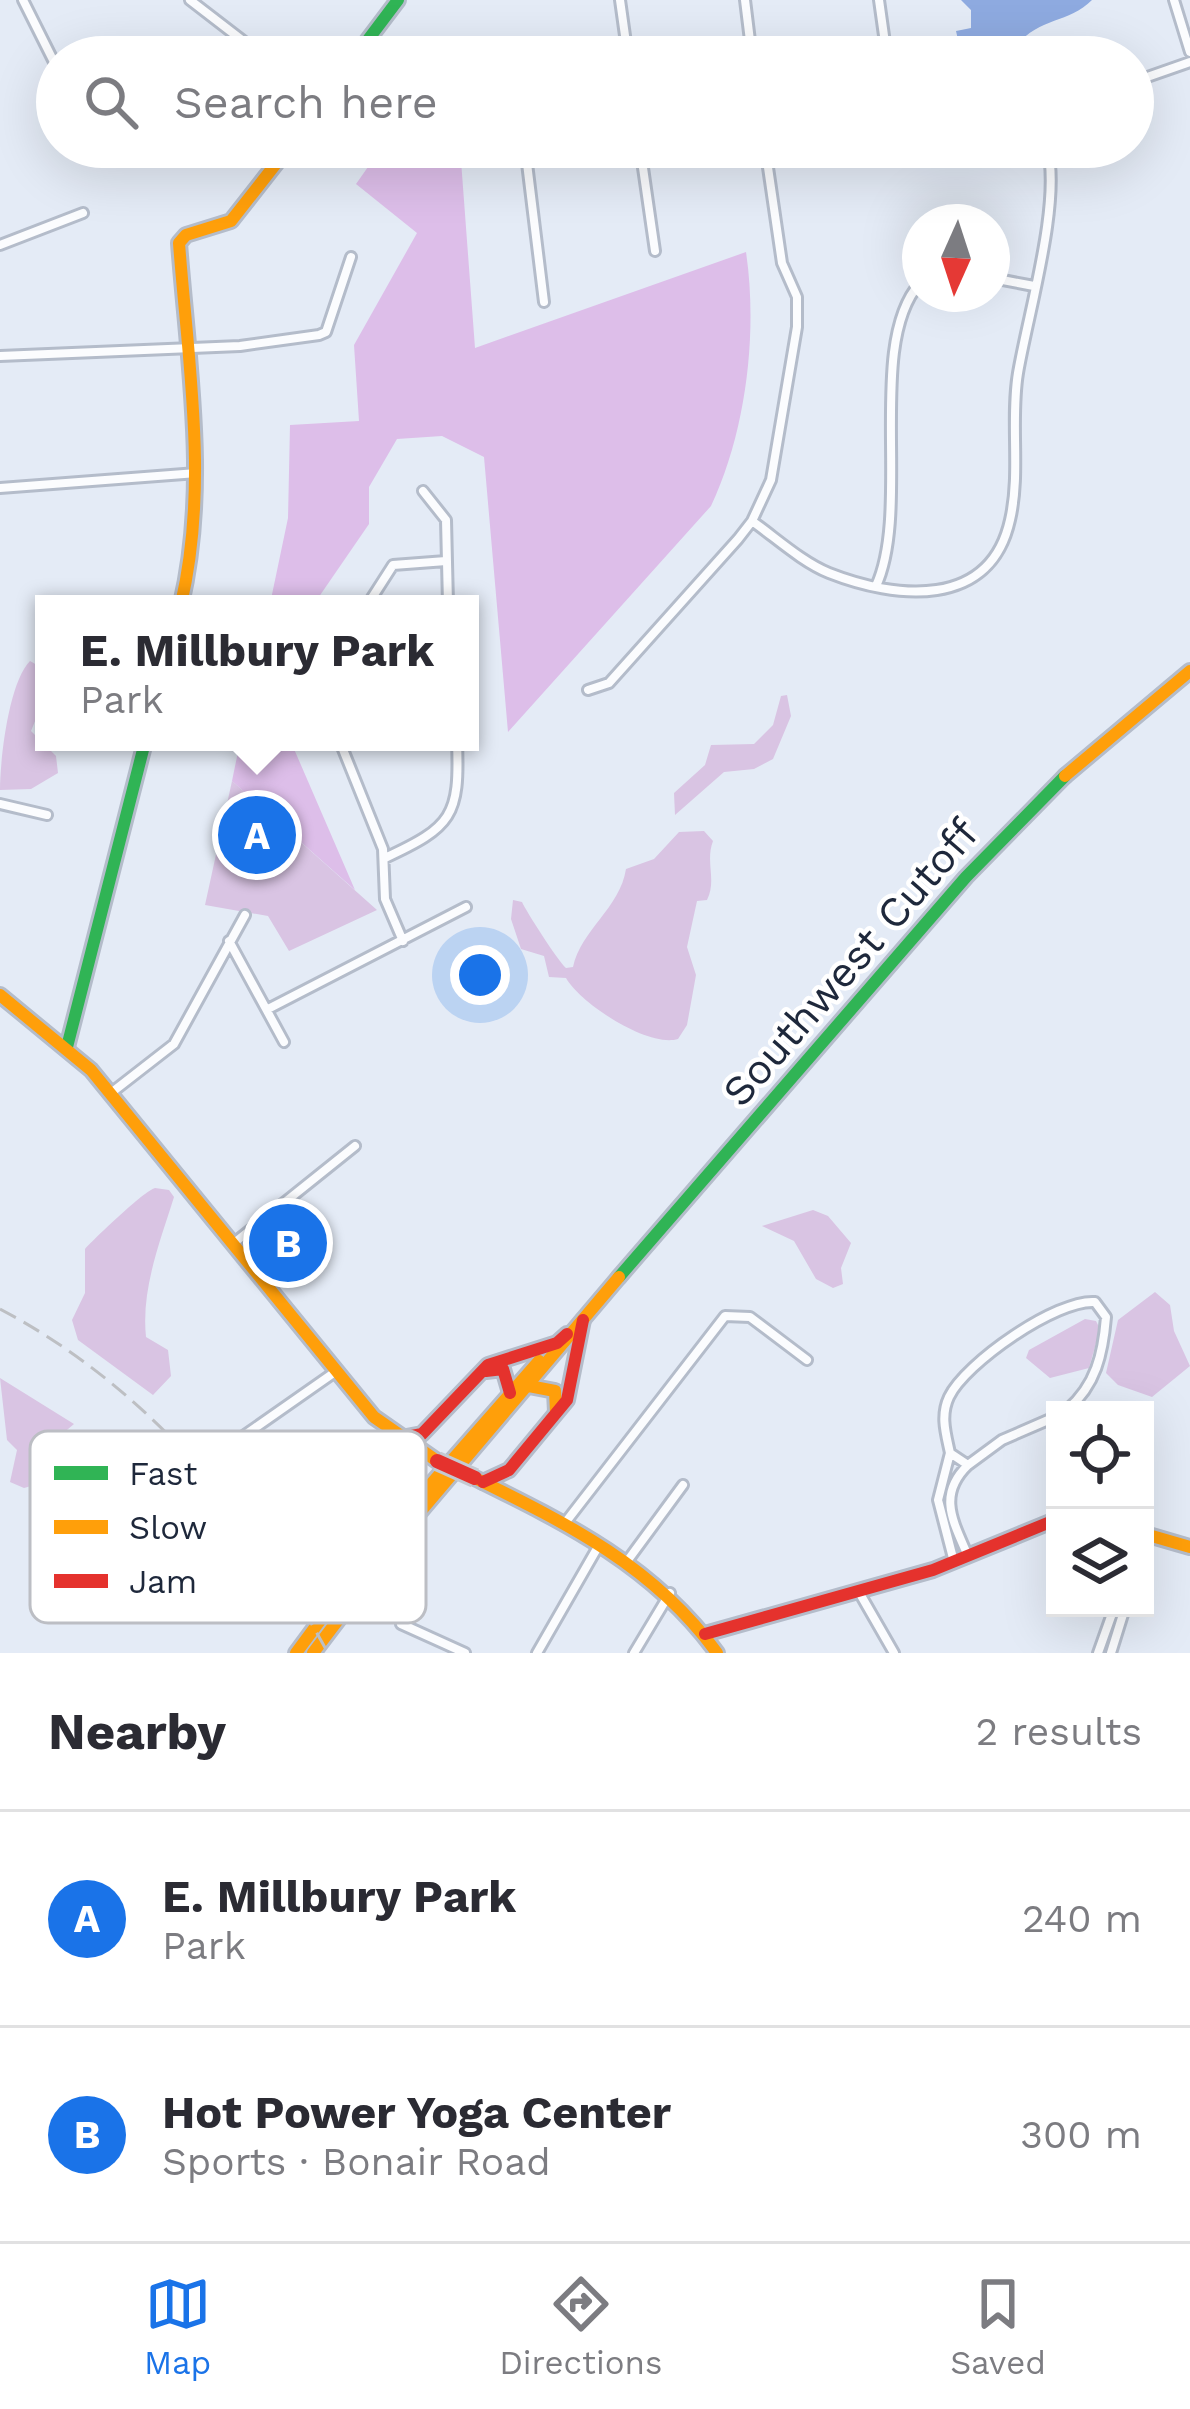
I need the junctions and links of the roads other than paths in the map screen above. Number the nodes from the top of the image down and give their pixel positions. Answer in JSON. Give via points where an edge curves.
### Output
{"nodes":[{"id":1,"x":23,"y":0,"type":"edge"},
{"id":2,"x":190,"y":0,"type":"edge"},
{"id":3,"x":398,"y":0,"type":"edge"},
{"id":4,"x":620,"y":0,"type":"edge"},
{"id":5,"x":746,"y":0,"type":"edge"},
{"id":6,"x":879,"y":0,"type":"edge"},
{"id":7,"x":1174,"y":0,"type":"edge"},
{"id":8,"x":41,"y":36,"type":"edge"},
{"id":9,"x":237,"y":36,"type":"edge"},
{"id":10,"x":371,"y":36,"type":"edge"},
{"id":11,"x":625,"y":36,"type":"edge"},
{"id":12,"x":750,"y":36,"type":"edge"},
{"id":13,"x":884,"y":36,"type":"edge"},
{"id":14,"x":1190,"y":52,"type":"edge"},
{"id":15,"x":1190,"y":62,"type":"edge"},
{"id":16,"x":1154,"y":75,"type":"edge"},
{"id":17,"x":272,"y":168,"type":"edge"},
{"id":18,"x":528,"y":168,"type":"edge"},
{"id":19,"x":643,"y":168,"type":"edge"},
{"id":20,"x":768,"y":168,"type":"edge"},
{"id":21,"x":1050,"y":168,"type":"edge"},
{"id":22,"x":83,"y":213,"type":"dead end"},
{"id":23,"x":0,"y":245,"type":"edge"},
{"id":24,"x":655,"y":251,"type":"dead end"},
{"id":25,"x":350,"y":257,"type":"dead end"},
{"id":26,"x":1010,"y":281,"type":"edge"},
{"id":27,"x":1034,"y":286,"type":"junction"},
{"id":28,"x":544,"y":302,"type":"dead end"},
{"id":29,"x":906,"y":312,"type":"edge"},
{"id":30,"x":186,"y":348,"type":"junction"},
{"id":31,"x":0,"y":356,"type":"edge"},
{"id":32,"x":197,"y":473,"type":"junction"},
{"id":33,"x":0,"y":488,"type":"edge"},
{"id":34,"x":422,"y":491,"type":"dead end"},
{"id":35,"x":752,"y":521,"type":"junction"},
{"id":36,"x":446,"y":561,"type":"junction"},
{"id":37,"x":877,"y":586,"type":"junction"},
{"id":38,"x":183,"y":595,"type":"edge"},
{"id":39,"x":374,"y":595,"type":"edge"},
{"id":40,"x":448,"y":595,"type":"edge"},
{"id":41,"x":1190,"y":671,"type":"edge"},
{"id":42,"x":589,"y":690,"type":"dead end"},
{"id":43,"x":144,"y":751,"type":"edge"},
{"id":44,"x":343,"y":751,"type":"edge"},
{"id":45,"x":457,"y":751,"type":"edge"},
{"id":46,"x":0,"y":804,"type":"edge"},
{"id":47,"x":47,"y":815,"type":"dead end"},
{"id":48,"x":385,"y":858,"type":"junction"},
{"id":49,"x":466,"y":907,"type":"dead end"},
{"id":50,"x":245,"y":915,"type":"dead end"},
{"id":51,"x":403,"y":940,"type":"junction"},
{"id":52,"x":230,"y":941,"type":"junction"},
{"id":53,"x":0,"y":995,"type":"edge"},
{"id":54,"x":268,"y":1009,"type":"junction"},
{"id":55,"x":284,"y":1042,"type":"dead end"},
{"id":56,"x":67,"y":1047,"type":"junction"},
{"id":57,"x":112,"y":1094,"type":"junction"},
{"id":58,"x":355,"y":1146,"type":"dead end"},
{"id":59,"x":233,"y":1244,"type":"junction"},
{"id":60,"x":583,"y":1320,"type":"junction"},
{"id":61,"x":562,"y":1339,"type":"junction"},
{"id":62,"x":807,"y":1360,"type":"dead end"},
{"id":63,"x":336,"y":1371,"type":"junction"},
{"id":64,"x":529,"y":1386,"type":"junction"},
{"id":65,"x":510,"y":1393,"type":"junction"},
{"id":66,"x":1073,"y":1401,"type":"edge"},
{"id":67,"x":364,"y":1406,"type":"junction"},
{"id":68,"x":555,"y":1414,"type":"junction"},
{"id":69,"x":1046,"y":1421,"type":"edge"},
{"id":70,"x":251,"y":1431,"type":"edge"},
{"id":71,"x":362,"y":1431,"type":"edge"},
{"id":72,"x":390,"y":1431,"type":"edge"},
{"id":73,"x":426,"y":1431,"type":"edge"},
{"id":74,"x":950,"y":1453,"type":"junction"},
{"id":75,"x":426,"y":1455,"type":"edge"},
{"id":76,"x":432,"y":1458,"type":"junction"},
{"id":77,"x":968,"y":1465,"type":"junction"},
{"id":78,"x":509,"y":1470,"type":"junction"},
{"id":79,"x":479,"y":1480,"type":"junction"},
{"id":80,"x":683,"y":1485,"type":"dead end"},
{"id":81,"x":426,"y":1490,"type":"edge"},
{"id":82,"x":511,"y":1496,"type":"junction"},
{"id":83,"x":426,"y":1507,"type":"edge"},
{"id":84,"x":565,"y":1524,"type":"junction"},
{"id":85,"x":1046,"y":1524,"type":"edge"},
{"id":86,"x":1154,"y":1540,"type":"edge"},
{"id":87,"x":599,"y":1543,"type":"junction"},
{"id":88,"x":1190,"y":1546,"type":"edge"},
{"id":89,"x":628,"y":1560,"type":"junction"},
{"id":90,"x":961,"y":1560,"type":"junction"},
{"id":91,"x":670,"y":1592,"type":"junction"},
{"id":92,"x":859,"y":1592,"type":"junction"},
{"id":93,"x":1111,"y":1617,"type":"edge"},
{"id":94,"x":1122,"y":1617,"type":"edge"},
{"id":95,"x":318,"y":1623,"type":"edge"},
{"id":96,"x":335,"y":1623,"type":"edge"},
{"id":97,"x":401,"y":1624,"type":"dead end"},
{"id":98,"x":706,"y":1634,"type":"junction"},
{"id":99,"x":296,"y":1653,"type":"edge"},
{"id":100,"x":313,"y":1653,"type":"edge"},
{"id":101,"x":465,"y":1653,"type":"edge"},
{"id":102,"x":537,"y":1653,"type":"edge"},
{"id":103,"x":634,"y":1653,"type":"edge"},
{"id":104,"x":717,"y":1653,"type":"edge"},
{"id":105,"x":893,"y":1653,"type":"edge"},
{"id":106,"x":1098,"y":1653,"type":"edge"},
{"id":107,"x":1111,"y":1653,"type":"edge"}],
"edges":[{"from":1,"to":8,"type":"street"},
{"from":2,"to":9,"type":"street"},
{"from":3,"to":10,"type":"main road"},
{"from":4,"to":11,"type":"street"},
{"from":5,"to":12,"type":"street"},
{"from":6,"to":13,"type":"street"},
{"from":7,"to":14,"type":"street"},
{"from":15,"to":16,"type":"street"},
{"from":17,"to":30,"type":"main road","via":[[231,220],[179,243]]},
{"from":18,"to":28,"type":"street"},
{"from":19,"to":24,"type":"street"},
{"from":20,"to":35,"type":"street","via":[[798,315],[771,479]]},
{"from":21,"to":27,"type":"street"},
{"from":22,"to":23,"type":"street"},
{"from":25,"to":30,"type":"street","via":[[326,332]]},
{"from":26,"to":27,"type":"street"},
{"from":27,"to":37,"type":"street","via":[[1015,392],[1003,540],[983,570],[953,589],[924,595]]},
{"from":29,"to":37,"type":"street","via":[[892,409],[888,546]]},
{"from":30,"to":31,"type":"street"},
{"from":30,"to":32,"type":"main road"},
{"from":32,"to":33,"type":"street"},
{"from":32,"to":38,"type":"main road","via":[[196,536]]},
{"from":34,"to":36,"type":"street","via":[[446,520]]},
{"from":35,"to":37,"type":"street","via":[[828,572]]},
{"from":35,"to":42,"type":"street","via":[[609,683]]},
{"from":36,"to":39,"type":"street","via":[[393,565]]},
{"from":36,"to":40,"type":"street"},
{"from":41,"to":60,"type":"main road","name":"Southwest Cutoff","via":[[1030,808]]},
{"from":43,"to":56,"type":"main road"},
{"from":44,"to":48,"type":"street"},
{"from":45,"to":48,"type":"street","via":[[448,821]]},
{"from":46,"to":47,"type":"street"},
{"from":48,"to":51,"type":"street","via":[[385,899]]},
{"from":49,"to":51,"type":"street"},
{"from":50,"to":52,"type":"street"},
{"from":51,"to":54,"type":"street"},
{"from":52,"to":54,"type":"street"},
{"from":52,"to":57,"type":"street","via":[[175,1044]]},
{"from":53,"to":56,"type":"main road"},
{"from":54,"to":55,"type":"street"},
{"from":56,"to":57,"type":"main road"},
{"from":57,"to":59,"type":"main road"},
{"from":58,"to":59,"type":"street"},
{"from":59,"to":63,"type":"main road"},
{"from":60,"to":61,"type":"main road","name":"Southwest Cutoff"},
{"from":60,"to":64,"type":"main road","name":"Southwest Cutoff"},
{"from":60,"to":68,"type":"main road","via":[[569,1392]]},
{"from":61,"to":65,"type":"main road","name":"Southwest Cutoff"},
{"from":61,"to":73,"type":"main road","via":[[488,1365]]},
{"from":62,"to":84,"type":"street","via":[[756,1321],[721,1321]]},
{"from":63,"to":67,"type":"main road"},
{"from":63,"to":70,"type":"street"},
{"from":64,"to":68,"type":"main road","via":[[554,1390]]},
{"from":64,"to":83,"type":"main road","name":"Southwest Cutoff"},
{"from":65,"to":76,"type":"main road","via":[[503,1370],[484,1372],[428,1433]]},
{"from":65,"to":81,"type":"main road","name":"Southwest Cutoff"},
{"from":66,"to":74,"type":"street","via":[[1097,1368],[1106,1317],[1095,1301],[1076,1302],[1022,1331],[962,1379],[945,1411]]},
{"from":67,"to":71,"type":"main road"},
{"from":67,"to":72,"type":"main road"},
{"from":68,"to":78,"type":"main road"},
{"from":69,"to":77,"type":"street"},
{"from":74,"to":77,"type":"street"},
{"from":74,"to":90,"type":"street","via":[[938,1500]]},
{"from":75,"to":76,"type":"main road"},
{"from":76,"to":79,"type":"main road","bridge":true},
{"from":77,"to":90,"type":"street","via":[[953,1481],[949,1506]]},
{"from":78,"to":79,"type":"main road"},
{"from":78,"to":82,"type":"main road"},
{"from":79,"to":82,"type":"main road"},
{"from":80,"to":89,"type":"street"},
{"from":82,"to":84,"type":"main road"},
{"from":84,"to":87,"type":"main road"},
{"from":85,"to":90,"type":"main road"},
{"from":86,"to":88,"type":"main road"},
{"from":87,"to":89,"type":"main road"},
{"from":87,"to":102,"type":"street"},
{"from":89,"to":91,"type":"main road"},
{"from":90,"to":92,"type":"main road"},
{"from":91,"to":98,"type":"main road"},
{"from":91,"to":103,"type":"street"},
{"from":92,"to":98,"type":"main road"},
{"from":92,"to":105,"type":"street"},
{"from":93,"to":106,"type":"street"},
{"from":94,"to":107,"type":"street"},
{"from":95,"to":99,"type":"main road","name":"Southwest Cutoff"},
{"from":96,"to":100,"type":"main road","name":"Southwest Cutoff"},
{"from":97,"to":101,"type":"street"},
{"from":98,"to":104,"type":"main road"}]}
